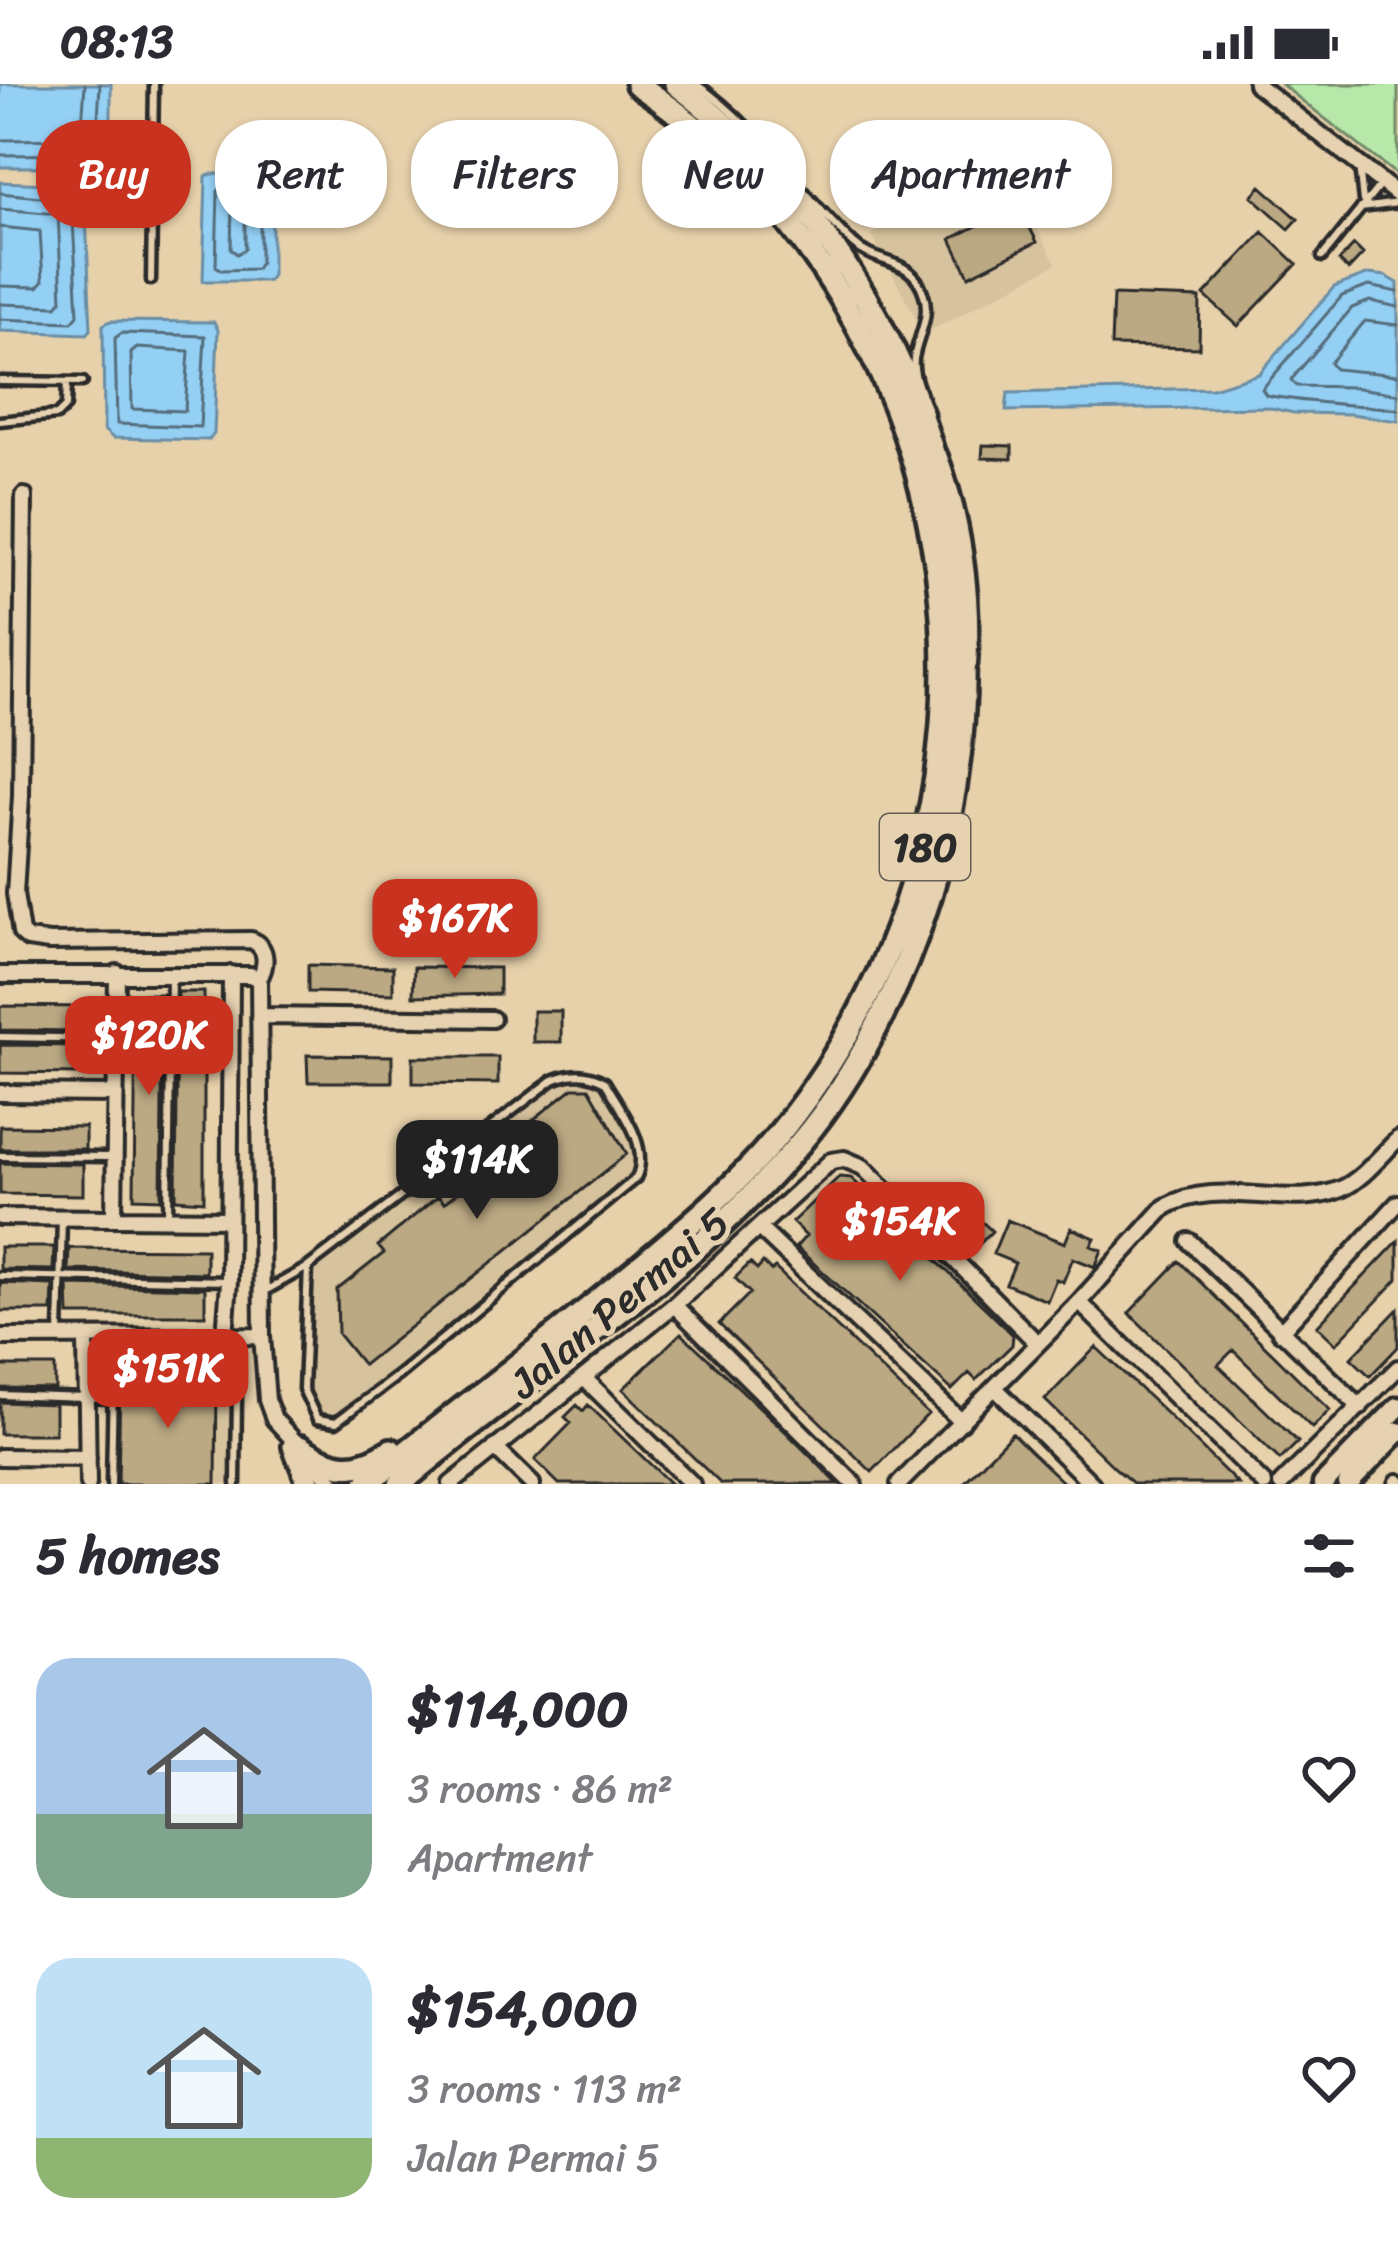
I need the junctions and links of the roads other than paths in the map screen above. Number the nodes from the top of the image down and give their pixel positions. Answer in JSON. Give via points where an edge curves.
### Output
{"nodes":[{"id":1,"x":154,"y":84,"type":"edge"},
{"id":2,"x":637,"y":84,"type":"edge"},
{"id":3,"x":676,"y":84,"type":"edge"},
{"id":4,"x":697,"y":84,"type":"edge"},
{"id":5,"x":1256,"y":84,"type":"edge"},
{"id":6,"x":1359,"y":164,"type":"junction"},
{"id":7,"x":1382,"y":182,"type":"junction"},
{"id":8,"x":1398,"y":199,"type":"edge"},
{"id":9,"x":1362,"y":206,"type":"junction"},
{"id":10,"x":1322,"y":257,"type":"dead end"},
{"id":11,"x":151,"y":280,"type":"dead end"},
{"id":12,"x":0,"y":381,"type":"edge"},
{"id":13,"x":83,"y":382,"type":"dead end"},
{"id":14,"x":67,"y":383,"type":"junction"},
{"id":15,"x":0,"y":421,"type":"edge"},
{"id":16,"x":24,"y":496,"type":"dead end"},
{"id":17,"x":962,"y":750,"type":"junction"},
{"id":18,"x":117,"y":973,"type":"junction"},
{"id":19,"x":171,"y":973,"type":"junction"},
{"id":20,"x":231,"y":974,"type":"junction"},
{"id":21,"x":0,"y":975,"type":"edge"},
{"id":22,"x":259,"y":980,"type":"junction"},
{"id":23,"x":261,"y":1016,"type":"junction"},
{"id":24,"x":492,"y":1019,"type":"dead end"},
{"id":25,"x":0,"y":1037,"type":"edge"},
{"id":26,"x":116,"y":1039,"type":"junction"},
{"id":27,"x":0,"y":1093,"type":"edge"},
{"id":28,"x":116,"y":1094,"type":"junction"},
{"id":29,"x":1398,"y":1139,"type":"edge"},
{"id":30,"x":0,"y":1156,"type":"edge"},
{"id":31,"x":115,"y":1157,"type":"junction"},
{"id":32,"x":1398,"y":1202,"type":"edge"},
{"id":33,"x":114,"y":1216,"type":"junction"},
{"id":34,"x":0,"y":1217,"type":"edge"},
{"id":35,"x":62,"y":1217,"type":"junction"},
{"id":36,"x":168,"y":1217,"type":"junction"},
{"id":37,"x":229,"y":1219,"type":"junction"},
{"id":38,"x":759,"y":1228,"type":"junction"},
{"id":39,"x":1189,"y":1241,"type":"dead end"},
{"id":40,"x":308,"y":1267,"type":"junction"},
{"id":41,"x":0,"y":1276,"type":"edge"},
{"id":42,"x":61,"y":1278,"type":"junction"},
{"id":43,"x":229,"y":1281,"type":"junction"},
{"id":44,"x":262,"y":1292,"type":"junction"},
{"id":45,"x":1079,"y":1302,"type":"junction"},
{"id":46,"x":674,"y":1305,"type":"junction"},
{"id":47,"x":1280,"y":1331,"type":"junction"},
{"id":48,"x":225,"y":1336,"type":"junction"},
{"id":49,"x":262,"y":1336,"type":"junction"},
{"id":50,"x":0,"y":1337,"type":"edge"},
{"id":51,"x":59,"y":1339,"type":"junction"},
{"id":52,"x":86,"y":1339,"type":"junction"},
{"id":53,"x":1036,"y":1342,"type":"junction"},
{"id":54,"x":1398,"y":1368,"type":"edge"},
{"id":55,"x":584,"y":1378,"type":"junction"},
{"id":56,"x":995,"y":1388,"type":"junction"},
{"id":57,"x":0,"y":1395,"type":"edge"},
{"id":58,"x":88,"y":1396,"type":"junction"},
{"id":59,"x":113,"y":1399,"type":"junction"},
{"id":60,"x":467,"y":1404,"type":"junction"},
{"id":61,"x":1360,"y":1406,"type":"junction"},
{"id":62,"x":1398,"y":1407,"type":"edge"},
{"id":63,"x":962,"y":1422,"type":"junction"},
{"id":64,"x":1398,"y":1432,"type":"edge"},
{"id":65,"x":295,"y":1442,"type":"junction"},
{"id":66,"x":495,"y":1448,"type":"junction"},
{"id":67,"x":0,"y":1456,"type":"edge"},
{"id":68,"x":432,"y":1456,"type":"junction"},
{"id":69,"x":88,"y":1458,"type":"junction"},
{"id":70,"x":88,"y":1484,"type":"edge"},
{"id":71,"x":111,"y":1484,"type":"edge"},
{"id":72,"x":236,"y":1484,"type":"edge"},
{"id":73,"x":308,"y":1484,"type":"edge"},
{"id":74,"x":334,"y":1484,"type":"edge"},
{"id":75,"x":366,"y":1484,"type":"edge"},
{"id":76,"x":400,"y":1484,"type":"edge"},
{"id":77,"x":420,"y":1484,"type":"edge"},
{"id":78,"x":452,"y":1484,"type":"edge"},
{"id":79,"x":532,"y":1484,"type":"edge"},
{"id":80,"x":692,"y":1484,"type":"edge"},
{"id":81,"x":854,"y":1484,"type":"edge"},
{"id":82,"x":899,"y":1484,"type":"edge"},
{"id":83,"x":1092,"y":1484,"type":"edge"},
{"id":84,"x":1264,"y":1484,"type":"edge"},
{"id":85,"x":1281,"y":1484,"type":"edge"},
{"id":86,"x":1323,"y":1484,"type":"edge"},
{"id":87,"x":1348,"y":1484,"type":"edge"}],
"edges":[{"from":1,"to":11,"type":"lane"},
{"from":2,"to":60,"type":"main road","number":"180","via":[[760,192],[839,298],[874,361],[919,478],[940,588],[947,672],[938,772],[923,854],[880,977],[794,1115],[673,1239]]},
{"from":3,"to":17,"type":"main road","number":"180","via":[[806,212],[862,292],[911,386],[957,546]]},
{"from":4,"to":17,"type":"lane","via":[[749,126],[866,256],[902,263],[924,293],[913,364],[956,490],[972,599],[972,691]]},
{"from":5,"to":6,"type":"street"},
{"from":6,"to":7,"type":"street"},
{"from":6,"to":9,"type":"lane"},
{"from":7,"to":8,"type":"street"},
{"from":7,"to":9,"type":"lane"},
{"from":8,"to":9,"type":"lane"},
{"from":9,"to":10,"type":"lane"},
{"from":12,"to":14,"type":"lane"},
{"from":13,"to":14,"type":"lane"},
{"from":14,"to":15,"type":"lane","via":[[57,416]]},
{"from":16,"to":22,"type":"street","via":[[15,894],[21,934],[50,942],[251,940],[264,955]]},
{"from":17,"to":68,"type":"main road","number":"180","via":[[940,862],[895,991],[802,1141],[667,1272]]},
{"from":18,"to":19,"type":"street"},
{"from":18,"to":21,"type":"street"},
{"from":18,"to":26,"type":"street"},
{"from":19,"to":20,"type":"street"},
{"from":19,"to":36,"type":"lane"},
{"from":20,"to":22,"type":"street"},
{"from":20,"to":37,"type":"street"},
{"from":22,"to":23,"type":"street"},
{"from":23,"to":24,"type":"street"},
{"from":23,"to":44,"type":"street"},
{"from":25,"to":26,"type":"lane"},
{"from":26,"to":28,"type":"street"},
{"from":27,"to":28,"type":"street"},
{"from":28,"to":31,"type":"street"},
{"from":29,"to":45,"type":"street","via":[[1342,1188],[1321,1194],[1180,1198]]},
{"from":30,"to":31,"type":"lane"},
{"from":31,"to":33,"type":"street"},
{"from":32,"to":47,"type":"street"},
{"from":33,"to":35,"type":"street"},
{"from":33,"to":36,"type":"street"},
{"from":34,"to":35,"type":"street"},
{"from":35,"to":42,"type":"lane"},
{"from":36,"to":37,"type":"street"},
{"from":37,"to":43,"type":"street"},
{"from":38,"to":46,"type":"street","name":"Jalan Permai 5"},
{"from":38,"to":53,"type":"street","name":"Jalan Permai 5","via":[[830,1161],[854,1162]]},
{"from":38,"to":63,"type":"street"},
{"from":39,"to":47,"type":"street"},
{"from":40,"to":40,"type":"lane","via":[[567,1075],[605,1082],[638,1142],[636,1178],[336,1422],[316,1419],[303,1389]]},
{"from":40,"to":44,"type":"lane"},
{"from":41,"to":42,"type":"lane"},
{"from":42,"to":43,"type":"lane"},
{"from":42,"to":51,"type":"lane"},
{"from":43,"to":48,"type":"street"},
{"from":44,"to":49,"type":"street"},
{"from":45,"to":53,"type":"street"},
{"from":45,"to":84,"type":"street"},
{"from":46,"to":55,"type":"street","name":"Jalan Permai 5"},
{"from":46,"to":81,"type":"street"},
{"from":47,"to":61,"type":"street"},
{"from":48,"to":49,"type":"street"},
{"from":48,"to":52,"type":"street"},
{"from":49,"to":65,"type":"street","via":[[266,1400]]},
{"from":50,"to":51,"type":"street"},
{"from":51,"to":52,"type":"street"},
{"from":52,"to":58,"type":"street"},
{"from":53,"to":56,"type":"street"},
{"from":54,"to":61,"type":"street"},
{"from":55,"to":66,"type":"street","name":"Jalan Permai 5"},
{"from":55,"to":80,"type":"street"},
{"from":56,"to":63,"type":"street"},
{"from":56,"to":83,"type":"street"},
{"from":57,"to":58,"type":"lane"},
{"from":58,"to":59,"type":"lane"},
{"from":58,"to":69,"type":"street"},
{"from":59,"to":71,"type":"lane"},
{"from":59,"to":72,"type":"lane","via":[[115,1375],[127,1366],[224,1370],[237,1393]]},
{"from":60,"to":65,"type":"main road","via":[[365,1465],[334,1466]]},
{"from":60,"to":75,"type":"main road","number":"180"},
{"from":61,"to":85,"type":"street"},
{"from":62,"to":86,"type":"main road"},
{"from":63,"to":82,"type":"street"},
{"from":64,"to":87,"type":"main road"},
{"from":65,"to":73,"type":"main road"},
{"from":65,"to":74,"type":"street"},
{"from":66,"to":78,"type":"street","name":"Jalan Permai 5"},
{"from":66,"to":79,"type":"street"},
{"from":67,"to":69,"type":"street"},
{"from":68,"to":76,"type":"main road","number":"180"},
{"from":68,"to":77,"type":"main road"},
{"from":69,"to":70,"type":"street"}]}
